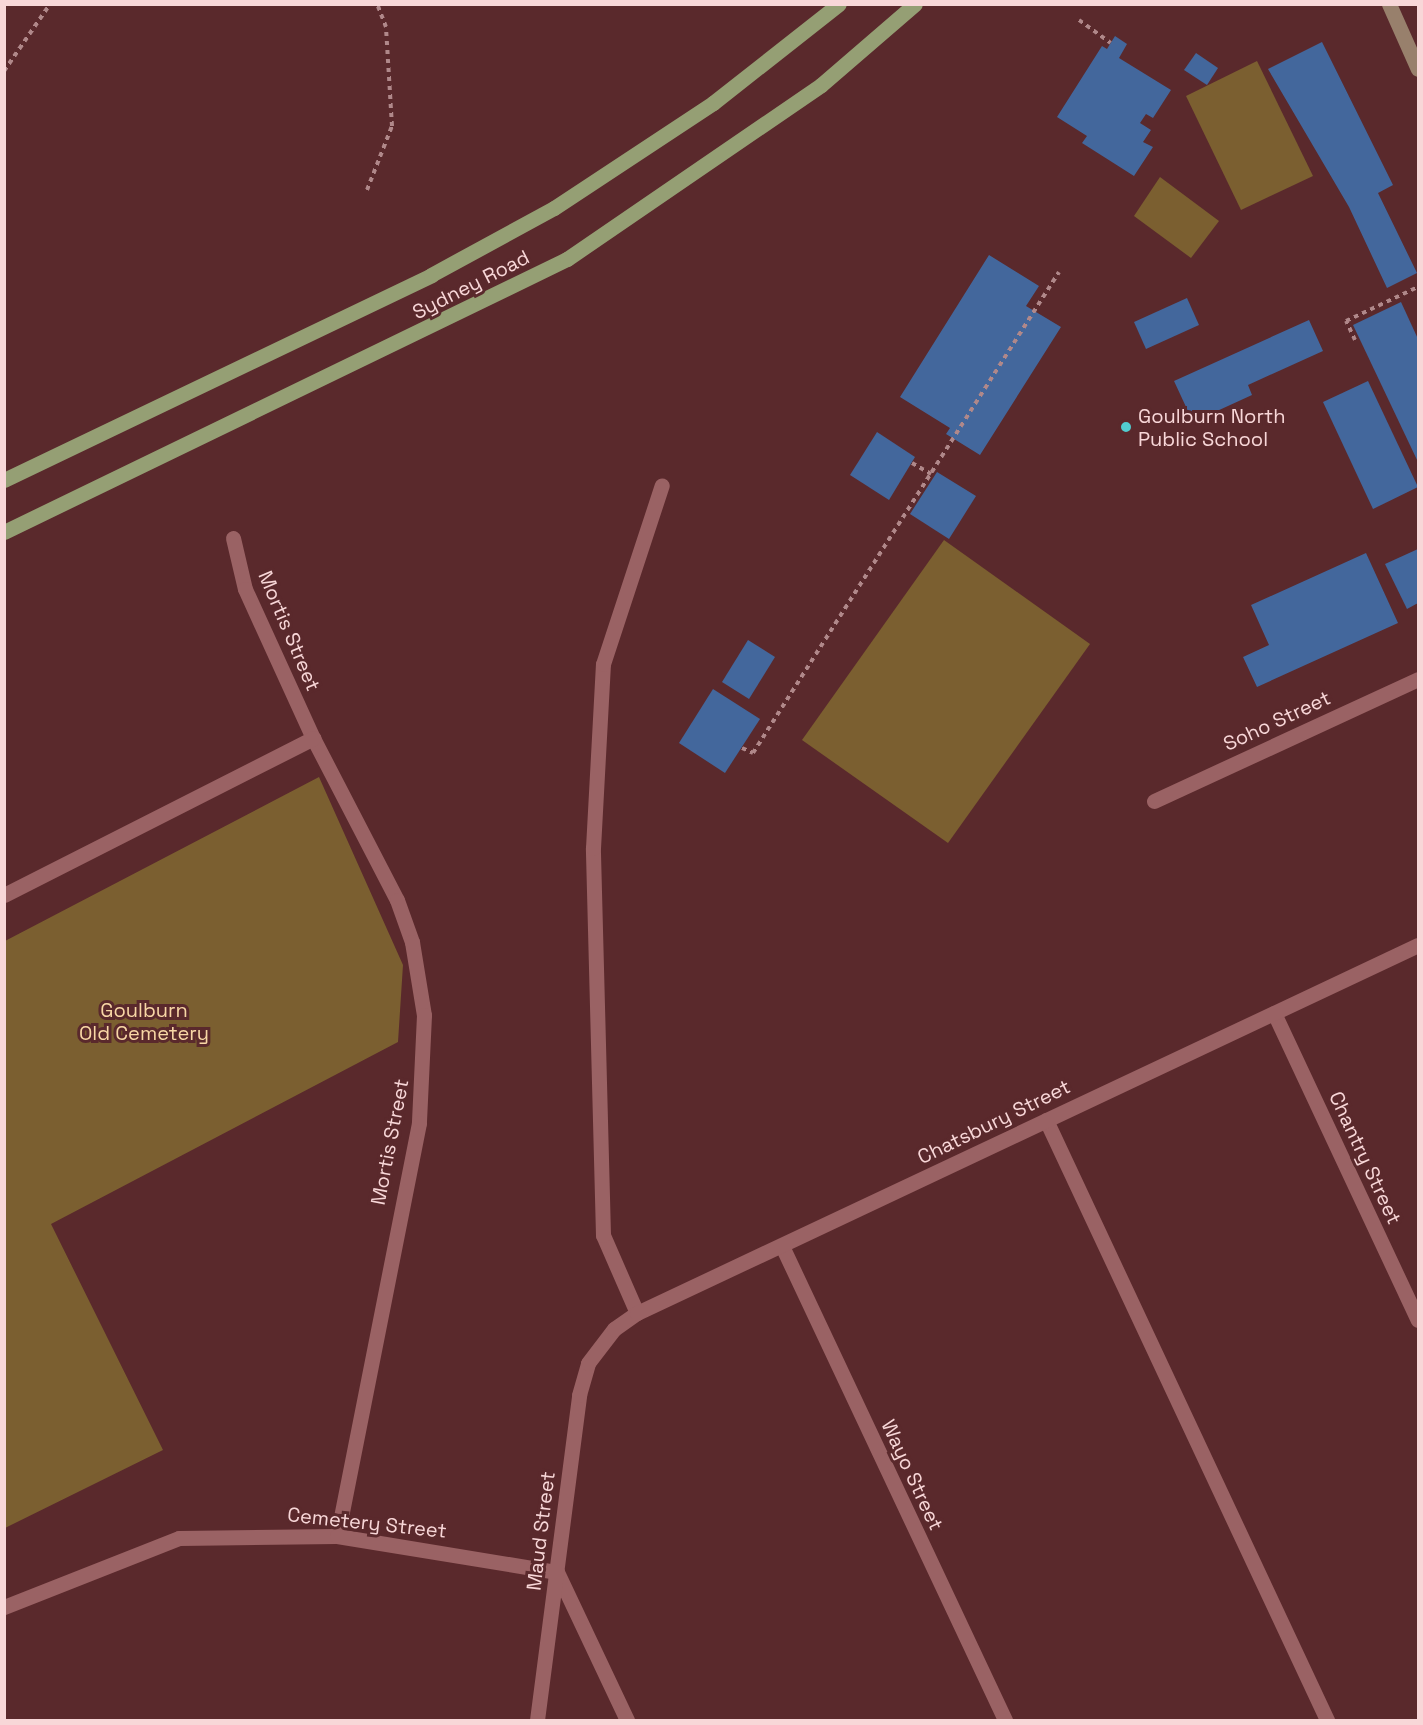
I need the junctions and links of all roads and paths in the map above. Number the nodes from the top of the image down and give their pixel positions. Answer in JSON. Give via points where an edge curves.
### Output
{"nodes":[{"id":1,"x":50,"y":4,"type":"edge"},
{"id":2,"x":376,"y":4,"type":"edge"},
{"id":3,"x":838,"y":4,"type":"edge"},
{"id":4,"x":915,"y":4,"type":"edge"},
{"id":5,"x":1389,"y":4,"type":"edge"},
{"id":6,"x":1079,"y":20,"type":"dead end"},
{"id":7,"x":1111,"y":43,"type":"dead end"},
{"id":8,"x":1419,"y":69,"type":"edge"},
{"id":9,"x":4,"y":71,"type":"edge"},
{"id":10,"x":367,"y":190,"type":"dead end"},
{"id":11,"x":1059,"y":272,"type":"dead end"},
{"id":12,"x":1419,"y":287,"type":"edge"},
{"id":13,"x":1355,"y":340,"type":"dead end"},
{"id":14,"x":912,"y":463,"type":"dead end"},
{"id":15,"x":931,"y":474,"type":"junction"},
{"id":16,"x":4,"y":480,"type":"edge"},
{"id":17,"x":662,"y":485,"type":"dead end"},
{"id":18,"x":4,"y":532,"type":"edge"},
{"id":19,"x":233,"y":538,"type":"dead end"},
{"id":20,"x":1419,"y":679,"type":"edge"},
{"id":21,"x":313,"y":738,"type":"junction"},
{"id":22,"x":742,"y":748,"type":"dead end"},
{"id":23,"x":1154,"y":801,"type":"dead end"},
{"id":24,"x":4,"y":895,"type":"edge"},
{"id":25,"x":1419,"y":945,"type":"edge"},
{"id":26,"x":1274,"y":1013,"type":"junction"},
{"id":27,"x":1046,"y":1120,"type":"junction"},
{"id":28,"x":782,"y":1246,"type":"junction"},
{"id":29,"x":637,"y":1313,"type":"junction"},
{"id":30,"x":1419,"y":1320,"type":"edge"},
{"id":31,"x":596,"y":1350,"type":"joint"},
{"id":32,"x":338,"y":1536,"type":"junction"},
{"id":33,"x":558,"y":1572,"type":"junction"},
{"id":34,"x":4,"y":1607,"type":"edge"},
{"id":35,"x":537,"y":1720,"type":"edge"},
{"id":36,"x":627,"y":1720,"type":"edge"},
{"id":37,"x":1005,"y":1720,"type":"edge"},
{"id":38,"x":1327,"y":1720,"type":"edge"}],
"edges":[{"from":1,"to":9,"type":"path"},
{"from":2,"to":10,"type":"path","via":[[386,27],[392,126]]},
{"from":3,"to":16,"type":"main road","name":"Sydney Road","via":[[655,144],[461,259]]},
{"from":4,"to":18,"type":"main road","name":"Sydney Road","via":[[821,85],[567,259],[438,326]]},
{"from":5,"to":8,"type":"main road"},
{"from":6,"to":7,"type":"path"},
{"from":11,"to":15,"type":"path"},
{"from":12,"to":13,"type":"path","via":[[1346,321]]},
{"from":14,"to":15,"type":"path"},
{"from":15,"to":22,"type":"path","via":[[753,753]]},
{"from":17,"to":29,"type":"street","via":[[603,664],[593,848],[603,1235]]},
{"from":19,"to":21,"type":"street","name":"Mortis Street","via":[[245,590]]},
{"from":20,"to":23,"type":"street","name":"Soho Street"},
{"from":21,"to":24,"type":"street"},
{"from":21,"to":32,"type":"street","name":"Mortis Street","via":[[397,900],[412,942],[424,1015],[418,1123]]},
{"from":25,"to":26,"type":"street","name":"Chatsbury Street"},
{"from":26,"to":27,"type":"street","name":"Chatsbury Street"},
{"from":26,"to":30,"type":"street","name":"Chantry Street"},
{"from":27,"to":28,"type":"street","name":"Chatsbury Street"},
{"from":27,"to":38,"type":"street"},
{"from":28,"to":29,"type":"street","name":"Chatsbury Street"},
{"from":28,"to":37,"type":"street","name":"Wayo Street"},
{"from":29,"to":31,"type":"street","name":"Chatsbury Street"},
{"from":31,"to":33,"type":"street","name":"Maud Street","via":[[579,1395]]},
{"from":32,"to":33,"type":"street","name":"Cemetery Street"},
{"from":32,"to":34,"type":"street","name":"Cemetery Street","via":[[178,1538]]},
{"from":33,"to":35,"type":"street","name":"Maud Street"},
{"from":33,"to":36,"type":"street"}]}
